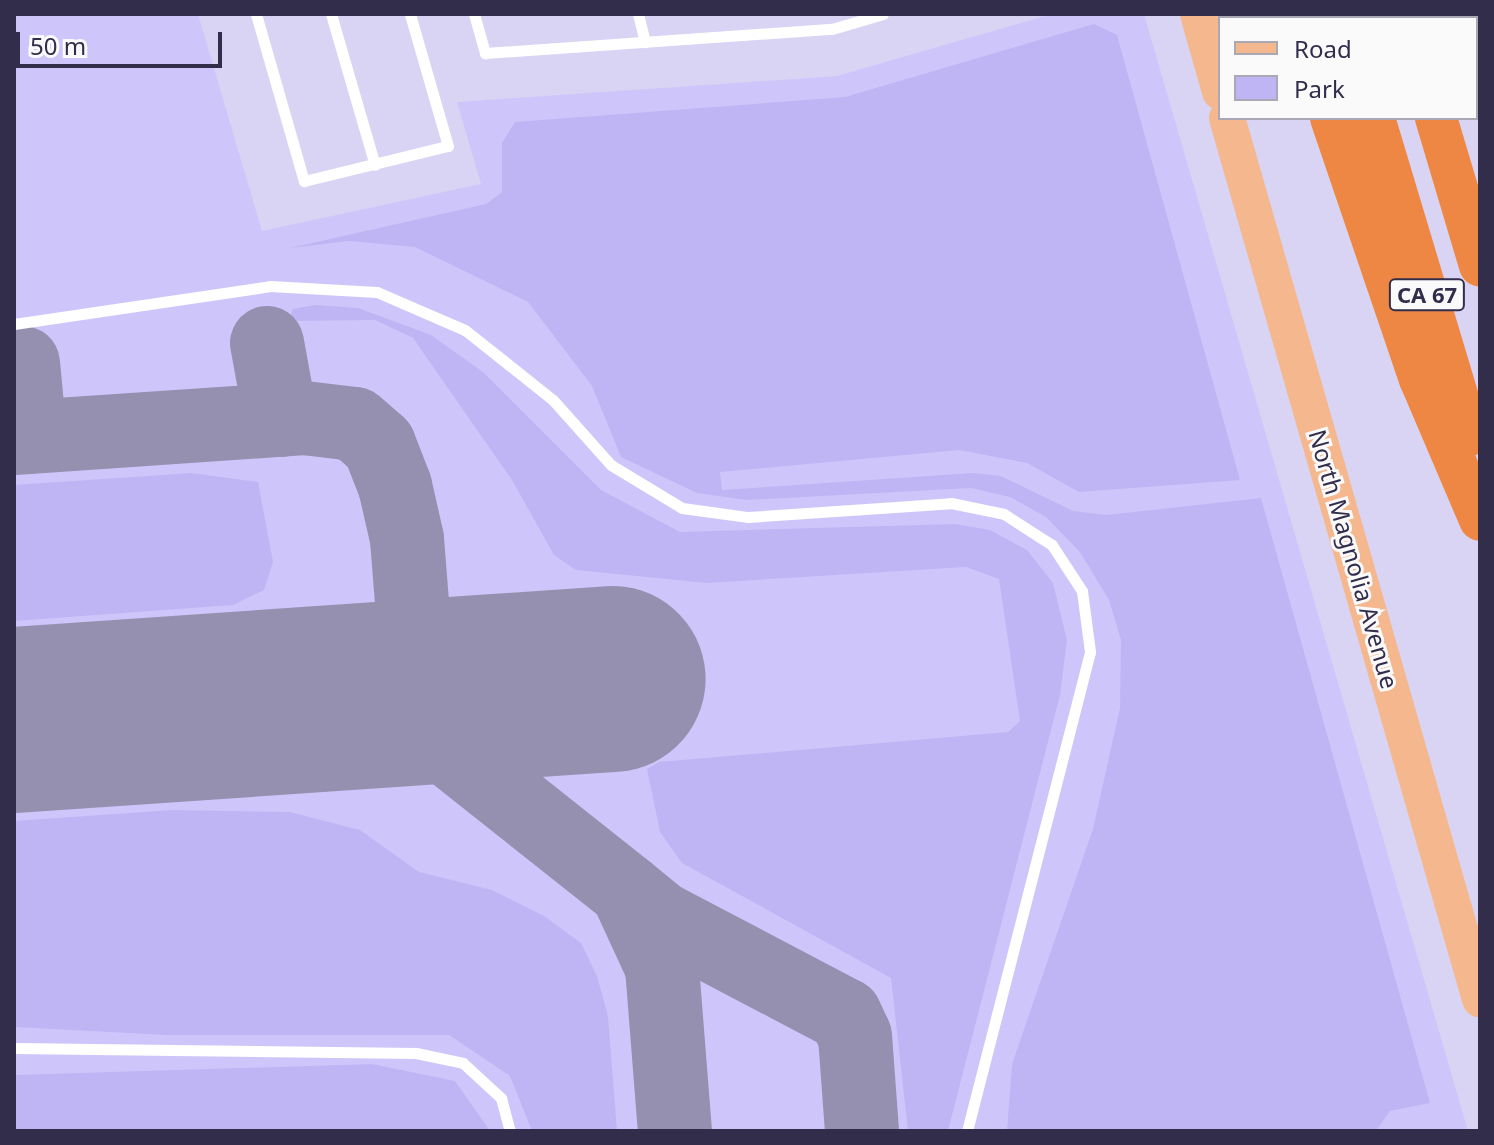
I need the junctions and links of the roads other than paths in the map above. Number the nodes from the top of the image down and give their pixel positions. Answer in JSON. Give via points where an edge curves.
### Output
{"nodes":[{"id":1,"x":256,"y":14,"type":"edge"},
{"id":2,"x":331,"y":14,"type":"edge"},
{"id":3,"x":410,"y":14,"type":"edge"},
{"id":4,"x":474,"y":14,"type":"edge"},
{"id":5,"x":638,"y":14,"type":"edge"},
{"id":6,"x":883,"y":14,"type":"edge"},
{"id":7,"x":1198,"y":14,"type":"edge"},
{"id":8,"x":645,"y":42,"type":"junction"},
{"id":9,"x":1218,"y":85,"type":"edge"},
{"id":10,"x":1228,"y":120,"type":"edge"},
{"id":11,"x":1332,"y":120,"type":"edge"},
{"id":12,"x":1375,"y":120,"type":"edge"},
{"id":13,"x":1437,"y":120,"type":"edge"},
{"id":14,"x":375,"y":165,"type":"junction"},
{"id":15,"x":1480,"y":266,"type":"edge"},
{"id":16,"x":14,"y":324,"type":"edge"},
{"id":17,"x":1480,"y":472,"type":"edge"},
{"id":18,"x":1480,"y":520,"type":"edge"},
{"id":19,"x":1480,"y":999,"type":"edge"},
{"id":20,"x":14,"y":1048,"type":"edge"},
{"id":21,"x":510,"y":1131,"type":"edge"},
{"id":22,"x":967,"y":1131,"type":"edge"}],
"edges":[{"from":1,"to":14,"type":"lane","via":[[304,181]]},
{"from":2,"to":14,"type":"lane"},
{"from":3,"to":14,"type":"lane","via":[[448,146]]},
{"from":4,"to":8,"type":"lane","via":[[485,53]]},
{"from":5,"to":8,"type":"lane"},
{"from":6,"to":8,"type":"lane","via":[[832,29]]},
{"from":7,"to":9,"type":"main road"},
{"from":10,"to":19,"type":"main road","name":"North Magnolia Avenue"},
{"from":11,"to":18,"type":"highway","via":[[1420,379]]},
{"from":12,"to":17,"type":"highway","number":"CA 67"},
{"from":13,"to":15,"type":"highway","number":"CA 67"},
{"from":16,"to":22,"type":"lane","via":[[270,286],[377,292],[465,330],[553,400],[630,481],[682,508],[748,517],[951,503],[1004,514],[1052,545],[1082,591],[1090,652]]},
{"from":20,"to":21,"type":"lane","via":[[416,1053],[463,1063],[501,1098]]}]}
